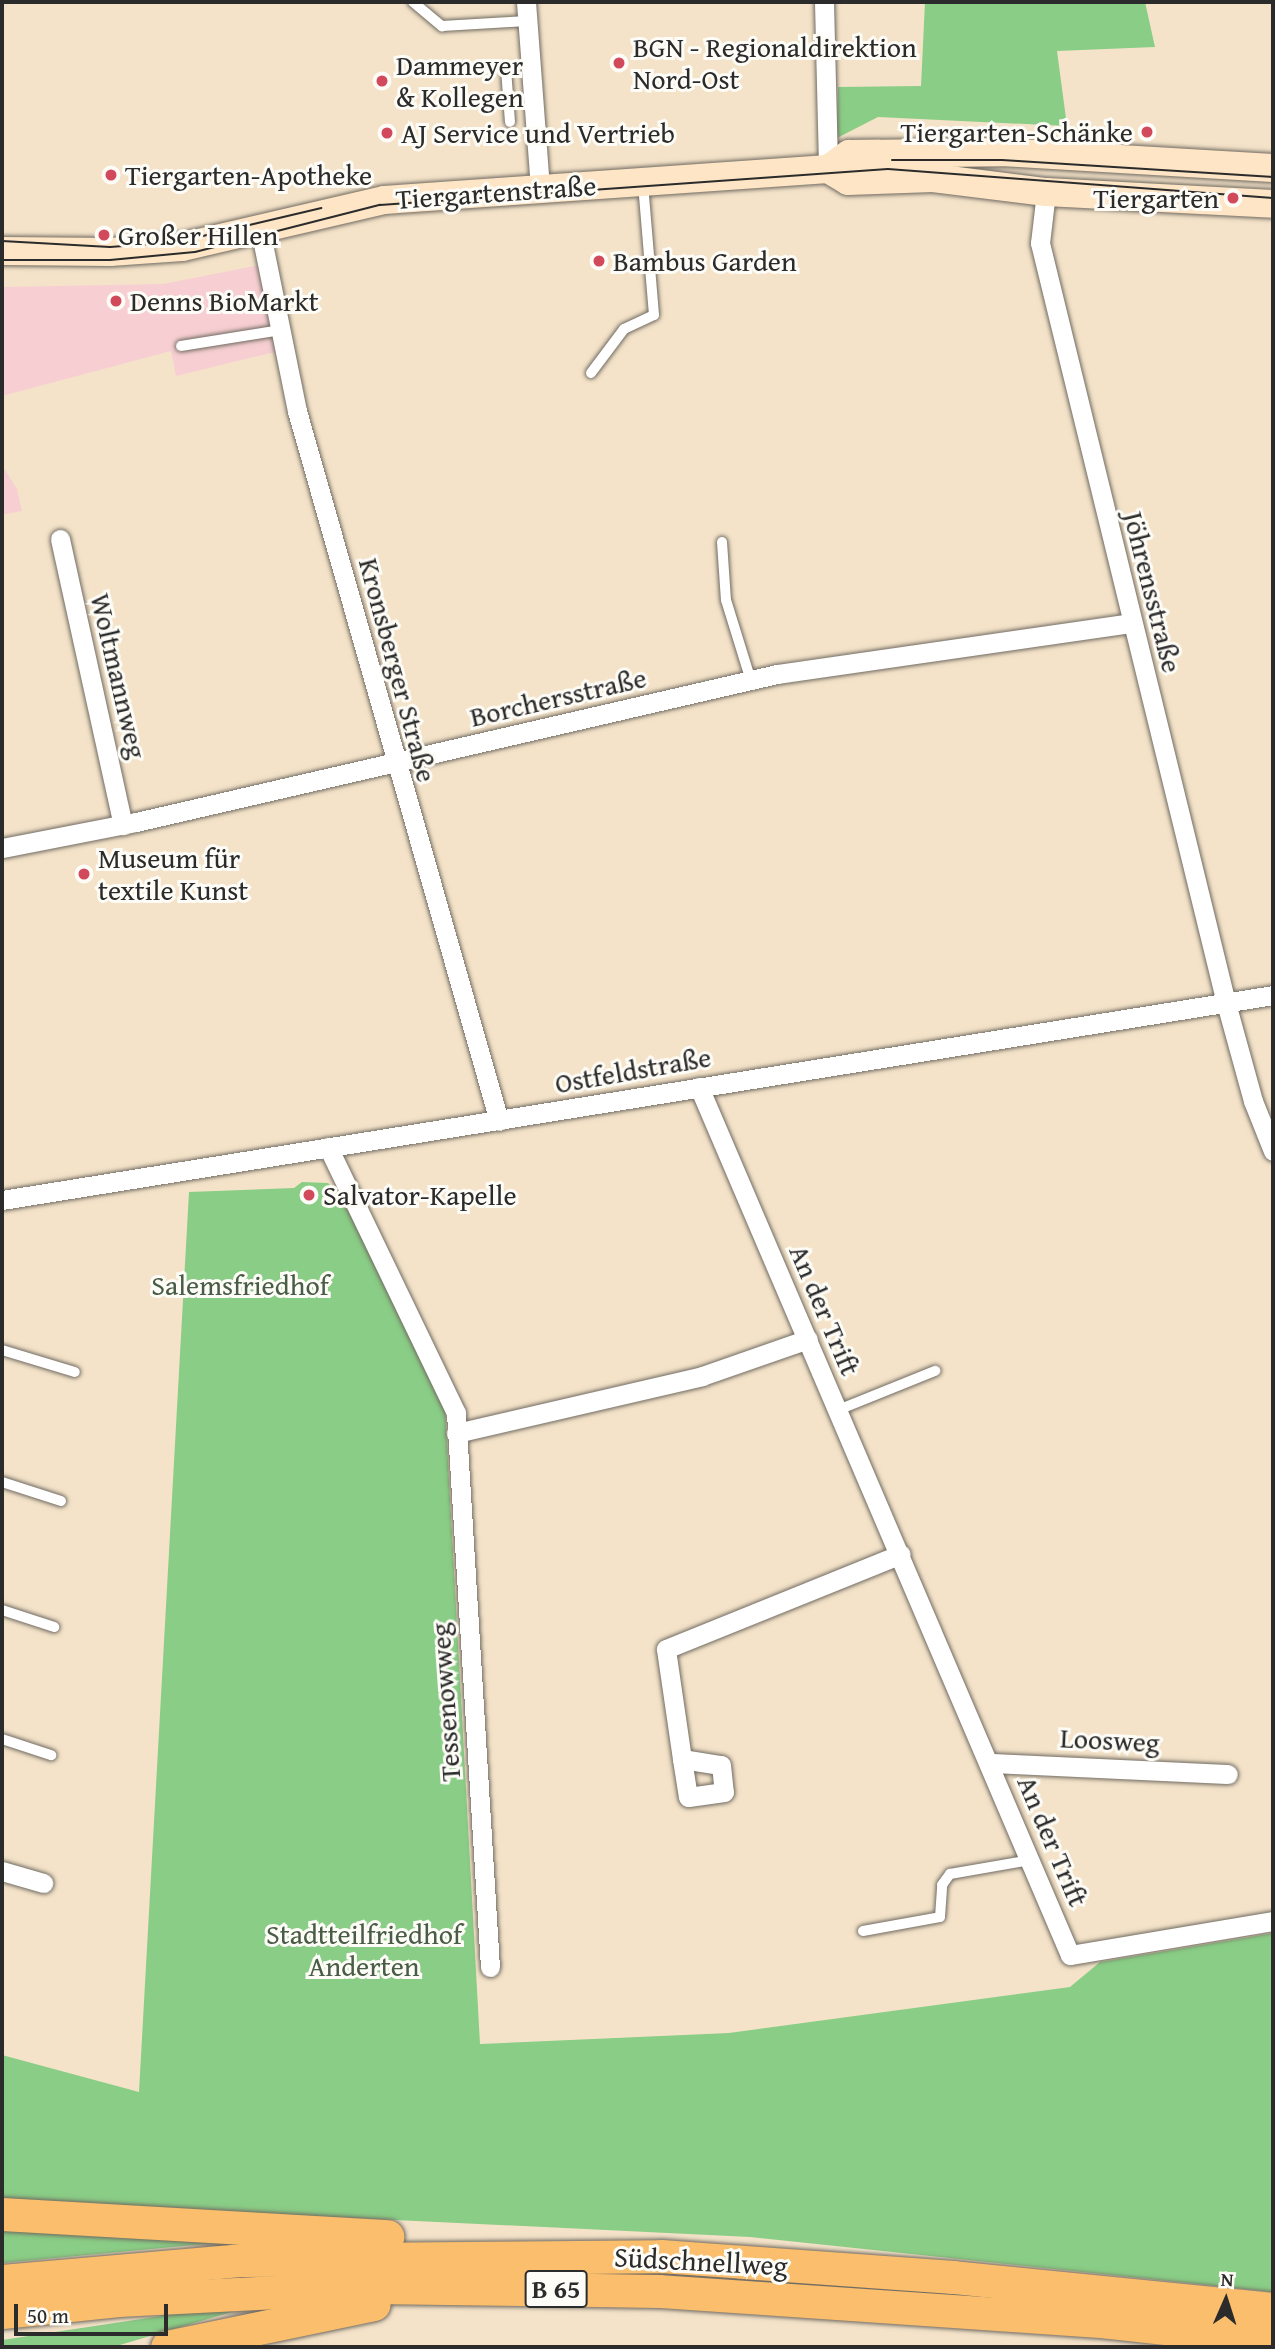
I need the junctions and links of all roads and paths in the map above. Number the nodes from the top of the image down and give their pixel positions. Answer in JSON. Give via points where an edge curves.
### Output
{"nodes":[{"id":1,"x":413,"y":2,"type":"edge"},
{"id":2,"x":824,"y":2,"type":"edge"},
{"id":3,"x":527,"y":12,"type":"edge"},
{"id":4,"x":506,"y":69,"type":"dead end"},
{"id":5,"x":510,"y":122,"type":"dead end"},
{"id":6,"x":1273,"y":168,"type":"edge"},
{"id":7,"x":828,"y":169,"type":"junction"},
{"id":8,"x":643,"y":181,"type":"junction"},
{"id":9,"x":540,"y":189,"type":"junction"},
{"id":10,"x":1046,"y":192,"type":"junction"},
{"id":11,"x":1273,"y":204,"type":"edge"},
{"id":12,"x":260,"y":229,"type":"junction"},
{"id":13,"x":2,"y":251,"type":"edge"},
{"id":14,"x":281,"y":330,"type":"junction"},
{"id":15,"x":181,"y":346,"type":"dead end"},
{"id":16,"x":591,"y":373,"type":"dead end"},
{"id":17,"x":60,"y":539,"type":"dead end"},
{"id":18,"x":722,"y":542,"type":"dead end"},
{"id":19,"x":1131,"y":624,"type":"junction"},
{"id":20,"x":751,"y":681,"type":"junction"},
{"id":21,"x":394,"y":763,"type":"junction"},
{"id":22,"x":123,"y":825,"type":"junction"},
{"id":23,"x":2,"y":848,"type":"edge"},
{"id":24,"x":1273,"y":995,"type":"edge"},
{"id":25,"x":1226,"y":1003,"type":"junction"},
{"id":26,"x":699,"y":1087,"type":"junction"},
{"id":27,"x":499,"y":1121,"type":"junction"},
{"id":28,"x":328,"y":1147,"type":"junction"},
{"id":29,"x":1273,"y":1151,"type":"edge"},
{"id":30,"x":2,"y":1200,"type":"edge"},
{"id":31,"x":808,"y":1339,"type":"junction"},
{"id":32,"x":2,"y":1350,"type":"edge"},
{"id":33,"x":935,"y":1371,"type":"dead end"},
{"id":34,"x":75,"y":1372,"type":"dead end"},
{"id":35,"x":838,"y":1410,"type":"junction"},
{"id":36,"x":456,"y":1433,"type":"junction"},
{"id":37,"x":2,"y":1482,"type":"edge"},
{"id":38,"x":61,"y":1501,"type":"dead end"},
{"id":39,"x":901,"y":1554,"type":"junction"},
{"id":40,"x":2,"y":1610,"type":"edge"},
{"id":41,"x":54,"y":1627,"type":"dead end"},
{"id":42,"x":2,"y":1739,"type":"edge"},
{"id":43,"x":51,"y":1755,"type":"dead end"},
{"id":44,"x":682,"y":1759,"type":"dead end"},
{"id":45,"x":990,"y":1763,"type":"junction"},
{"id":46,"x":1228,"y":1774,"type":"dead end"},
{"id":47,"x":1031,"y":1860,"type":"junction"},
{"id":48,"x":2,"y":1871,"type":"edge"},
{"id":49,"x":43,"y":1883,"type":"dead end"},
{"id":50,"x":1273,"y":1921,"type":"edge"},
{"id":51,"x":863,"y":1931,"type":"dead end"},
{"id":52,"x":490,"y":1967,"type":"dead end"},
{"id":53,"x":2,"y":2214,"type":"edge"},
{"id":54,"x":662,"y":2256,"type":"junction"},
{"id":55,"x":2,"y":2281,"type":"edge"},
{"id":56,"x":498,"y":2288,"type":"junction"},
{"id":57,"x":1110,"y":2307,"type":"junction"},
{"id":58,"x":1273,"y":2309,"type":"edge"},
{"id":59,"x":2,"y":2312,"type":"edge"},
{"id":60,"x":1186,"y":2315,"type":"junction"},
{"id":61,"x":1273,"y":2340,"type":"edge"},
{"id":62,"x":167,"y":2347,"type":"edge"}],
"edges":[{"from":1,"to":3,"type":"lane","via":[[442,26]]},
{"from":2,"to":7,"type":"street"},
{"from":3,"to":9,"type":"street"},
{"from":4,"to":5,"type":"lane"},
{"from":6,"to":7,"type":"main road","name":"Tiergartenstraße","via":[[912,151],[849,154]]},
{"from":7,"to":8,"type":"main road","name":"Tiergartenstraße"},
{"from":7,"to":10,"type":"main road","name":"Tiergartenstraße","via":[[848,181],[933,178]]},
{"from":8,"to":9,"type":"main road","name":"Tiergartenstraße"},
{"from":8,"to":16,"type":"lane","via":[[654,314],[624,329]]},
{"from":9,"to":12,"type":"main road","name":"Tiergartenstraße","via":[[384,200]]},
{"from":10,"to":11,"type":"main road","name":"Tiergartenstraße"},
{"from":10,"to":19,"type":"street","name":"Jöhrensstraße","via":[[1040,243]]},
{"from":12,"to":13,"type":"main road","name":"Tiergartenstraße","via":[[151,250]]},
{"from":12,"to":14,"type":"street","name":"Kronsberger Straße"},
{"from":14,"to":15,"type":"lane"},
{"from":14,"to":21,"type":"street","name":"Kronsberger Straße","via":[[297,411]]},
{"from":17,"to":22,"type":"street","name":"Woltmannweg"},
{"from":18,"to":20,"type":"lane","via":[[726,600]]},
{"from":19,"to":20,"type":"street","name":"Borchersstraße"},
{"from":19,"to":25,"type":"street","name":"Jöhrensstraße"},
{"from":20,"to":21,"type":"street","name":"Borchersstraße"},
{"from":21,"to":22,"type":"street","name":"Borchersstraße"},
{"from":21,"to":27,"type":"street","name":"Kronsberger Straße"},
{"from":22,"to":23,"type":"street","name":"Borchersstraße"},
{"from":24,"to":25,"type":"street","name":"Ostfeldstraße"},
{"from":25,"to":26,"type":"street","name":"Ostfeldstraße"},
{"from":25,"to":29,"type":"street","name":"Jöhrensstraße"},
{"from":26,"to":27,"type":"street","name":"Ostfeldstraße"},
{"from":26,"to":31,"type":"street","name":"An der Trift"},
{"from":27,"to":28,"type":"street","name":"Ostfeldstraße"},
{"from":28,"to":30,"type":"street","name":"Ostfeldstraße"},
{"from":28,"to":36,"type":"street","name":"Tessenowweg","via":[[456,1413]]},
{"from":31,"to":35,"type":"street","name":"An der Trift"},
{"from":31,"to":36,"type":"street","via":[[702,1376]]},
{"from":32,"to":34,"type":"lane"},
{"from":33,"to":35,"type":"lane"},
{"from":35,"to":39,"type":"street","name":"An der Trift"},
{"from":36,"to":52,"type":"street","name":"Tessenowweg"},
{"from":37,"to":38,"type":"lane"},
{"from":39,"to":44,"type":"street","via":[[666,1649]]},
{"from":39,"to":45,"type":"street","name":"An der Trift"},
{"from":40,"to":41,"type":"lane"},
{"from":42,"to":43,"type":"lane"},
{"from":45,"to":46,"type":"street","name":"Loosweg"},
{"from":45,"to":47,"type":"street","name":"An der Trift"},
{"from":47,"to":50,"type":"street","name":"An der Trift","via":[[1070,1955]]},
{"from":47,"to":51,"type":"lane","via":[[950,1874],[943,1879],[940,1917]]},
{"from":48,"to":49,"type":"street"},
{"from":53,"to":54,"type":"highway"},
{"from":54,"to":55,"type":"highway","name":"Südschnellweg","number":"B 65","via":[[243,2260]]},
{"from":54,"to":57,"type":"highway","name":"Südschnellweg","number":"B 65"},
{"from":56,"to":57,"type":"highway","name":"Südschnellweg","number":"B 65"},
{"from":56,"to":59,"type":"highway","name":"Südschnellweg","number":"B 65","via":[[247,2292]]},
{"from":56,"to":62,"type":"highway","via":[[362,2306]]},
{"from":57,"to":60,"type":"highway","name":"Südschnellweg","number":"B 65"},
{"from":58,"to":60,"type":"highway","name":"Südschnellweg","number":"B 65"},
{"from":60,"to":61,"type":"highway","name":"Südschnellweg","number":"B 65"}]}
